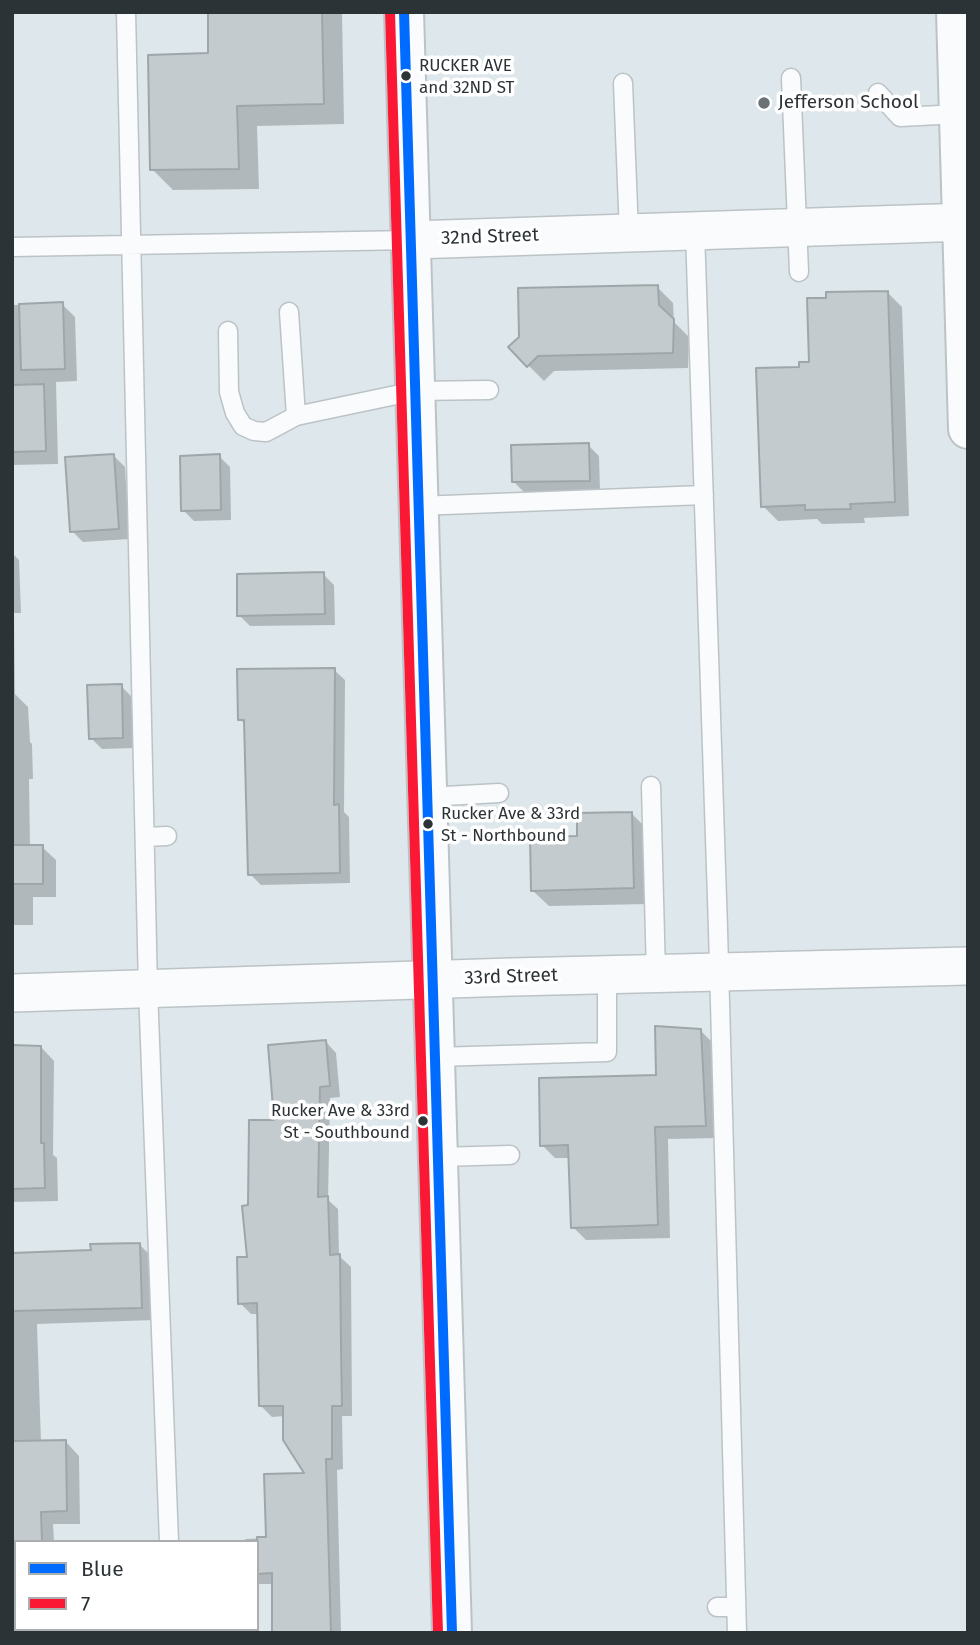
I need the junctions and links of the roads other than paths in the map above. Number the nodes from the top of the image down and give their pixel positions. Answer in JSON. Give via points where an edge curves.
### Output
{"nodes":[{"id":1,"x":126,"y":12,"type":"edge"},
{"id":2,"x":404,"y":12,"type":"edge"},
{"id":3,"x":956,"y":12,"type":"edge"},
{"id":4,"x":791,"y":78,"type":"dead end"},
{"id":5,"x":623,"y":83,"type":"dead end"},
{"id":6,"x":878,"y":93,"type":"dead end"},
{"id":7,"x":959,"y":114,"type":"junction"},
{"id":8,"x":965,"y":222,"type":"edge"},
{"id":9,"x":797,"y":227,"type":"junction"},
{"id":10,"x":695,"y":231,"type":"junction"},
{"id":11,"x":629,"y":233,"type":"junction"},
{"id":12,"x":412,"y":240,"type":"junction"},
{"id":13,"x":131,"y":245,"type":"junction"},
{"id":14,"x":12,"y":247,"type":"edge"},
{"id":15,"x":799,"y":272,"type":"dead end"},
{"id":16,"x":289,"y":312,"type":"dead end"},
{"id":17,"x":228,"y":331,"type":"dead end"},
{"id":18,"x":489,"y":390,"type":"dead end"},
{"id":19,"x":415,"y":391,"type":"junction"},
{"id":20,"x":296,"y":416,"type":"junction"},
{"id":21,"x":968,"y":429,"type":"edge"},
{"id":22,"x":704,"y":495,"type":"junction"},
{"id":23,"x":418,"y":506,"type":"junction"},
{"id":24,"x":652,"y":786,"type":"dead end"},
{"id":25,"x":499,"y":793,"type":"dead end"},
{"id":26,"x":426,"y":797,"type":"junction"},
{"id":27,"x":167,"y":836,"type":"dead end"},
{"id":28,"x":145,"y":837,"type":"junction"},
{"id":29,"x":968,"y":966,"type":"edge"},
{"id":30,"x":719,"y":972,"type":"junction"},
{"id":31,"x":656,"y":974,"type":"junction"},
{"id":32,"x":607,"y":975,"type":"junction"},
{"id":33,"x":432,"y":979,"type":"junction"},
{"id":34,"x":148,"y":989,"type":"junction"},
{"id":35,"x":12,"y":993,"type":"edge"},
{"id":36,"x":435,"y":1057,"type":"junction"},
{"id":37,"x":510,"y":1155,"type":"dead end"},
{"id":38,"x":439,"y":1157,"type":"junction"},
{"id":39,"x":169,"y":1540,"type":"edge"},
{"id":40,"x":717,"y":1606,"type":"dead end"},
{"id":41,"x":736,"y":1606,"type":"junction"},
{"id":42,"x":452,"y":1633,"type":"edge"},
{"id":43,"x":737,"y":1633,"type":"edge"}],
"edges":[{"from":1,"to":13,"type":"lane"},
{"from":2,"to":12,"type":"main road"},
{"from":3,"to":7,"type":"main road"},
{"from":4,"to":9,"type":"lane"},
{"from":5,"to":11,"type":"lane"},
{"from":6,"to":7,"type":"lane","via":[[900,117]]},
{"from":7,"to":8,"type":"main road"},
{"from":8,"to":9,"type":"street","name":"32nd Street"},
{"from":8,"to":21,"type":"main road"},
{"from":9,"to":10,"type":"street","name":"32nd Street"},
{"from":9,"to":15,"type":"lane"},
{"from":10,"to":11,"type":"street","name":"32nd Street"},
{"from":10,"to":22,"type":"lane"},
{"from":11,"to":12,"type":"street","name":"32nd Street"},
{"from":12,"to":13,"type":"lane","name":"32nd Street"},
{"from":12,"to":19,"type":"main road"},
{"from":13,"to":14,"type":"lane","name":"32nd Street"},
{"from":13,"to":28,"type":"lane"},
{"from":16,"to":20,"type":"lane"},
{"from":17,"to":20,"type":"lane","via":[[229,391],[243,426],[266,432]]},
{"from":18,"to":19,"type":"lane"},
{"from":19,"to":20,"type":"lane"},
{"from":19,"to":23,"type":"main road"},
{"from":22,"to":23,"type":"lane"},
{"from":22,"to":30,"type":"lane"},
{"from":23,"to":26,"type":"main road"},
{"from":24,"to":31,"type":"lane"},
{"from":25,"to":26,"type":"lane"},
{"from":26,"to":33,"type":"main road"},
{"from":27,"to":28,"type":"lane"},
{"from":28,"to":34,"type":"lane"},
{"from":29,"to":30,"type":"street","name":"33rd Street"},
{"from":30,"to":31,"type":"street","name":"33rd Street"},
{"from":30,"to":41,"type":"lane"},
{"from":31,"to":32,"type":"street","name":"33rd Street"},
{"from":32,"to":33,"type":"street","name":"33rd Street"},
{"from":32,"to":36,"type":"lane","via":[[607,1052]]},
{"from":33,"to":34,"type":"street","name":"33rd Street"},
{"from":33,"to":36,"type":"main road"},
{"from":34,"to":35,"type":"street","name":"33rd Street"},
{"from":34,"to":39,"type":"lane"},
{"from":36,"to":38,"type":"main road"},
{"from":37,"to":38,"type":"lane"},
{"from":38,"to":42,"type":"main road"},
{"from":40,"to":41,"type":"lane"},
{"from":41,"to":43,"type":"lane"}]}
